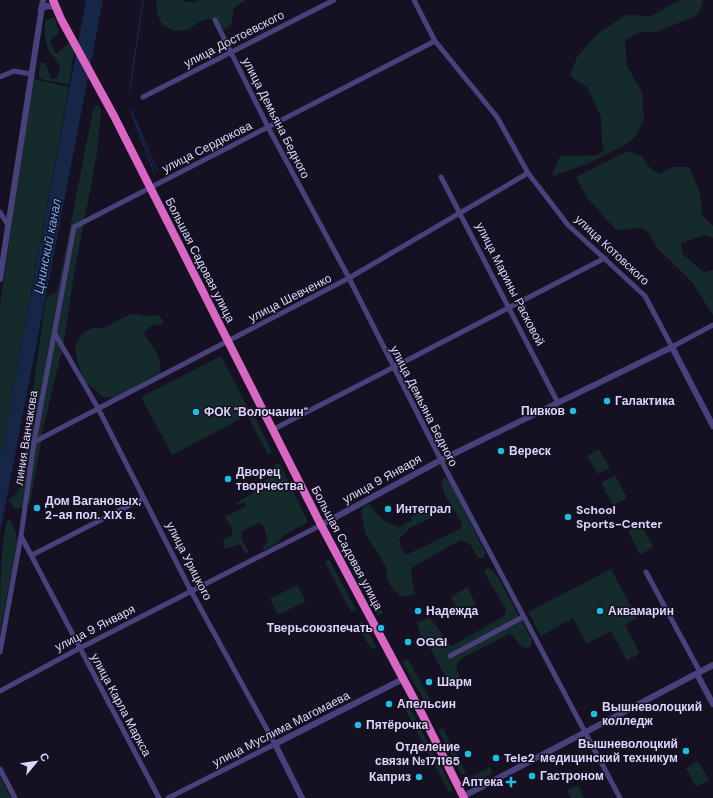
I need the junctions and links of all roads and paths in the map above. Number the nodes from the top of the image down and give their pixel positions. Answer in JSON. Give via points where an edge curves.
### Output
{"nodes":[{"id":1,"x":43,"y":0,"type":"edge"},
{"id":2,"x":334,"y":0,"type":"edge"},
{"id":3,"x":414,"y":0,"type":"edge"},
{"id":4,"x":55,"y":3,"type":"edge"},
{"id":5,"x":41,"y":9,"type":"junction"},
{"id":6,"x":214,"y":20,"type":"dead end"},
{"id":7,"x":436,"y":41,"type":"junction"},
{"id":8,"x":232,"y":52,"type":"junction"},
{"id":9,"x":31,"y":74,"type":"junction"},
{"id":10,"x":0,"y":77,"type":"edge"},
{"id":11,"x":142,"y":97,"type":"dead end"},
{"id":12,"x":268,"y":127,"type":"junction"},
{"id":13,"x":528,"y":174,"type":"junction"},
{"id":14,"x":441,"y":177,"type":"dead end"},
{"id":15,"x":150,"y":188,"type":"junction"},
{"id":16,"x":0,"y":212,"type":"edge"},
{"id":17,"x":461,"y":213,"type":"junction"},
{"id":18,"x":8,"y":225,"type":"junction"},
{"id":19,"x":74,"y":227,"type":"joint"},
{"id":20,"x":2,"y":254,"type":"edge"},
{"id":21,"x":605,"y":258,"type":"junction"},
{"id":22,"x":349,"y":278,"type":"junction"},
{"id":23,"x":0,"y":279,"type":"edge"},
{"id":24,"x":509,"y":308,"type":"junction"},
{"id":25,"x":713,"y":325,"type":"edge"},
{"id":26,"x":55,"y":334,"type":"junction"},
{"id":27,"x":228,"y":342,"type":"junction"},
{"id":28,"x":672,"y":347,"type":"junction"},
{"id":29,"x":394,"y":368,"type":"junction"},
{"id":30,"x":558,"y":403,"type":"junction"},
{"id":31,"x":98,"y":408,"type":"junction"},
{"id":32,"x":713,"y":426,"type":"edge"},
{"id":33,"x":272,"y":430,"type":"junction"},
{"id":34,"x":34,"y":442,"type":"junction"},
{"id":35,"x":440,"y":460,"type":"junction"},
{"id":36,"x":144,"y":498,"type":"junction"},
{"id":37,"x":321,"y":526,"type":"junction"},
{"id":38,"x":21,"y":536,"type":"junction"},
{"id":39,"x":32,"y":555,"type":"junction"},
{"id":40,"x":646,"y":572,"type":"dead end"},
{"id":41,"x":191,"y":591,"type":"junction"},
{"id":42,"x":524,"y":617,"type":"junction"},
{"id":43,"x":80,"y":648,"type":"junction"},
{"id":44,"x":0,"y":652,"type":"edge"},
{"id":45,"x":450,"y":656,"type":"dead end"},
{"id":46,"x":713,"y":665,"type":"edge"},
{"id":47,"x":699,"y":673,"type":"junction"},
{"id":48,"x":403,"y":679,"type":"junction"},
{"id":49,"x":0,"y":691,"type":"edge"},
{"id":50,"x":713,"y":704,"type":"edge"},
{"id":51,"x":586,"y":731,"type":"junction"},
{"id":52,"x":274,"y":744,"type":"junction"},
{"id":53,"x":0,"y":769,"type":"edge"},
{"id":54,"x":464,"y":797,"type":"edge"},
{"id":55,"x":15,"y":798,"type":"edge"},
{"id":56,"x":159,"y":798,"type":"edge"},
{"id":57,"x":168,"y":798,"type":"edge"},
{"id":58,"x":302,"y":798,"type":"edge"},
{"id":59,"x":620,"y":798,"type":"edge"}],
"edges":[{"from":1,"to":5,"type":"street"},
{"from":2,"to":8,"type":"street","name":"улица Достоевского"},
{"from":3,"to":7,"type":"street","name":"улица Котовского"},
{"from":4,"to":5,"type":"street"},
{"from":4,"to":15,"type":"highway","name":"Большая Садовая улица","via":[[67,31]]},
{"from":5,"to":9,"type":"street"},
{"from":6,"to":8,"type":"street","name":"улица Демьяна Бедного"},
{"from":7,"to":12,"type":"street","name":"улица Сердюкова"},
{"from":7,"to":13,"type":"street","name":"улица Котовского","via":[[497,117]]},
{"from":8,"to":11,"type":"street","name":"улица Достоевского"},
{"from":8,"to":12,"type":"street","name":"улица Демьяна Бедного"},
{"from":9,"to":10,"type":"street","via":[[14,71]]},
{"from":9,"to":18,"type":"street"},
{"from":12,"to":15,"type":"street","name":"улица Сердюкова"},
{"from":12,"to":22,"type":"street","name":"улица Демьяна Бедного"},
{"from":13,"to":17,"type":"street","name":"улица Шевченко"},
{"from":13,"to":21,"type":"street","name":"улица Котовского","via":[[568,225]]},
{"from":14,"to":17,"type":"street","name":"улица Марины Расковой"},
{"from":15,"to":19,"type":"street","name":"улица Сердюкова"},
{"from":15,"to":27,"type":"highway","name":"Большая Садовая улица"},
{"from":16,"to":18,"type":"street"},
{"from":17,"to":22,"type":"street","name":"улица Шевченко"},
{"from":17,"to":24,"type":"street","name":"улица Марины Расковой"},
{"from":18,"to":20,"type":"street"},
{"from":19,"to":26,"type":"street","name":"линия Ванчакова"},
{"from":20,"to":23,"type":"street"},
{"from":21,"to":24,"type":"street"},
{"from":21,"to":28,"type":"street","name":"улица Котовского","via":[[645,296]]},
{"from":22,"to":27,"type":"street","name":"улица Шевченко"},
{"from":22,"to":29,"type":"street","name":"улица Демьяна Бедного"},
{"from":24,"to":29,"type":"street"},
{"from":24,"to":30,"type":"street","name":"улица Марины Расковой"},
{"from":25,"to":28,"type":"street","name":"улица 9 Января"},
{"from":26,"to":31,"type":"street","name":"улица Урицкого"},
{"from":26,"to":34,"type":"street","name":"линия Ванчакова"},
{"from":27,"to":31,"type":"street","name":"улица Шевченко"},
{"from":27,"to":33,"type":"highway","name":"Большая Садовая улица"},
{"from":28,"to":30,"type":"street","name":"улица 9 Января"},
{"from":28,"to":32,"type":"street","name":"улица Котовского"},
{"from":29,"to":33,"type":"street"},
{"from":29,"to":35,"type":"street","name":"улица Демьяна Бедного"},
{"from":30,"to":35,"type":"street","name":"улица 9 Января"},
{"from":31,"to":34,"type":"street","name":"улица Шевченко"},
{"from":31,"to":36,"type":"street","name":"улица Урицкого"},
{"from":33,"to":37,"type":"highway","name":"Большая Садовая улица"},
{"from":34,"to":38,"type":"street","name":"линия Ванчакова"},
{"from":35,"to":37,"type":"street","name":"улица 9 Января"},
{"from":35,"to":42,"type":"street","name":"улица Демьяна Бедного"},
{"from":36,"to":39,"type":"street"},
{"from":36,"to":41,"type":"street","name":"улица Урицкого"},
{"from":37,"to":41,"type":"street","name":"улица 9 Января"},
{"from":37,"to":48,"type":"highway","name":"Большая Садовая улица"},
{"from":38,"to":39,"type":"street","name":"улица Карла Маркса"},
{"from":38,"to":44,"type":"street","name":"линия Ванчакова"},
{"from":39,"to":43,"type":"street","name":"улица Карла Маркса"},
{"from":40,"to":47,"type":"street"},
{"from":41,"to":43,"type":"street","name":"улица 9 Января"},
{"from":41,"to":52,"type":"street","name":"улица Урицкого"},
{"from":42,"to":45,"type":"street"},
{"from":42,"to":51,"type":"street","name":"улица Демьяна Бедного"},
{"from":43,"to":49,"type":"street","name":"улица 9 Января"},
{"from":43,"to":56,"type":"street","name":"улица Карла Маркса"},
{"from":46,"to":47,"type":"street"},
{"from":47,"to":50,"type":"street"},
{"from":47,"to":51,"type":"street"},
{"from":48,"to":52,"type":"street","name":"улица Муслима Магомаева"},
{"from":48,"to":54,"type":"highway","name":"Большая Садовая улица"},
{"from":51,"to":54,"type":"street"},
{"from":51,"to":59,"type":"street","name":"улица Демьяна Бедного"},
{"from":52,"to":57,"type":"street","name":"улица Муслима Магомаева"},
{"from":52,"to":58,"type":"street","name":"улица Урицкого"},
{"from":53,"to":55,"type":"street"}]}
